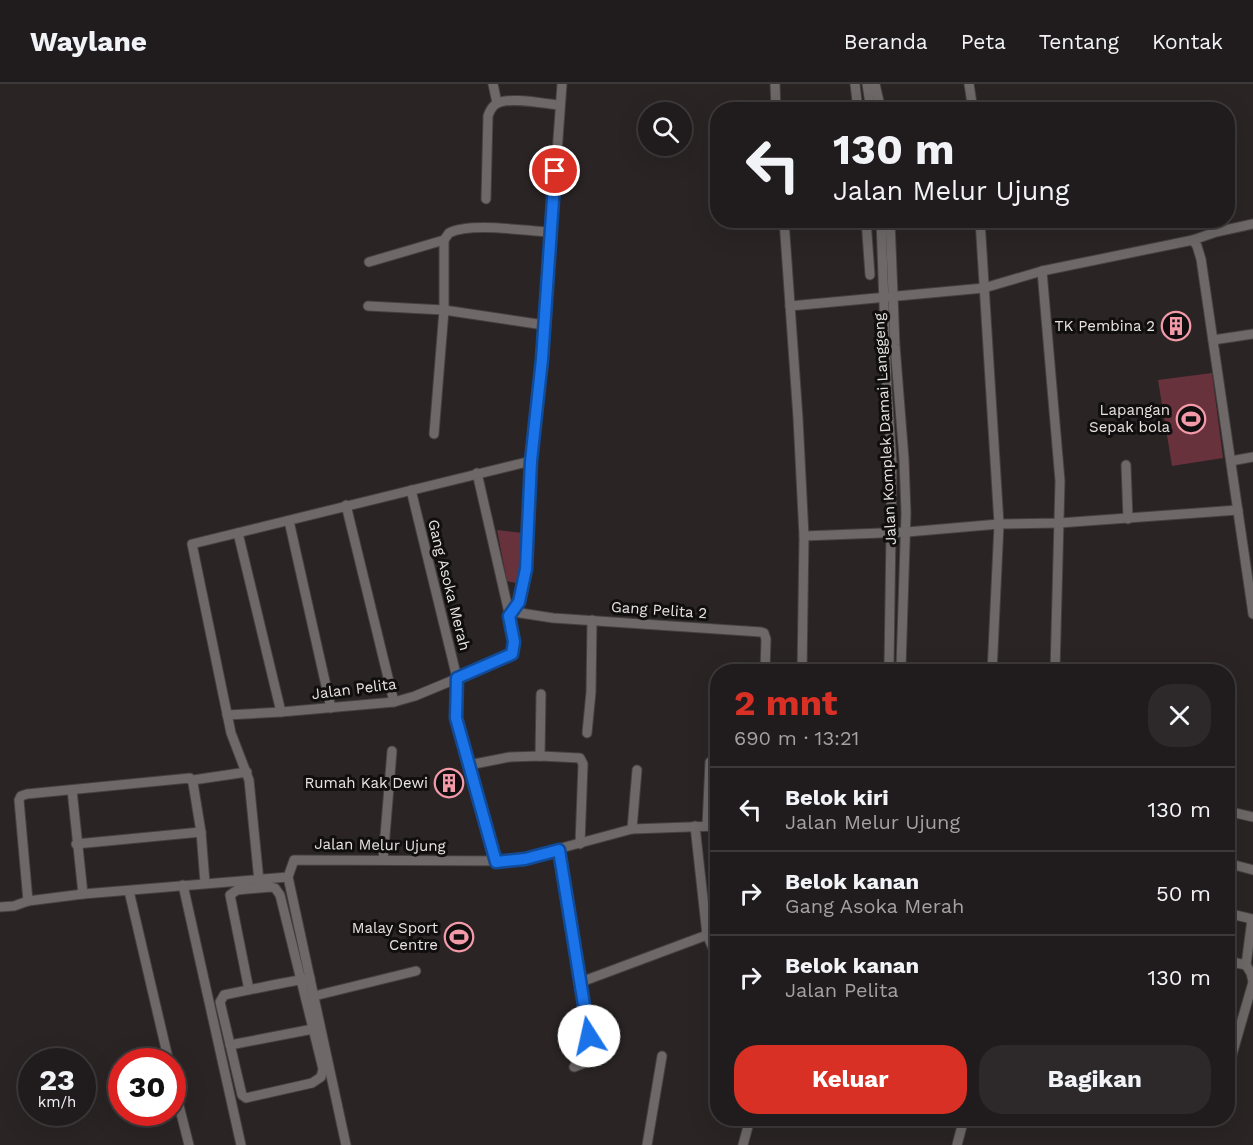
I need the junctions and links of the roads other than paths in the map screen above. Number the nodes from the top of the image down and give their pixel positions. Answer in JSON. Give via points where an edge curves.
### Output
{"nodes":[{"id":1,"x":493,"y":84,"type":"edge"},
{"id":2,"x":562,"y":84,"type":"edge"},
{"id":3,"x":775,"y":84,"type":"edge"},
{"id":4,"x":855,"y":84,"type":"edge"},
{"id":5,"x":867,"y":84,"type":"edge"},
{"id":6,"x":875,"y":84,"type":"edge"},
{"id":7,"x":969,"y":84,"type":"edge"},
{"id":8,"x":776,"y":102,"type":"edge"},
{"id":9,"x":857,"y":102,"type":"edge"},
{"id":10,"x":870,"y":102,"type":"edge"},
{"id":11,"x":879,"y":102,"type":"edge"},
{"id":12,"x":972,"y":102,"type":"edge"},
{"id":13,"x":497,"y":103,"type":"junction"},
{"id":14,"x":560,"y":105,"type":"junction"},
{"id":15,"x":486,"y":199,"type":"dead end"},
{"id":16,"x":1253,"y":224,"type":"edge"},
{"id":17,"x":1235,"y":227,"type":"edge"},
{"id":18,"x":785,"y":228,"type":"edge"},
{"id":19,"x":867,"y":228,"type":"edge"},
{"id":20,"x":882,"y":228,"type":"edge"},
{"id":21,"x":890,"y":228,"type":"edge"},
{"id":22,"x":980,"y":228,"type":"edge"},
{"id":23,"x":1232,"y":228,"type":"edge"},
{"id":24,"x":551,"y":232,"type":"junction"},
{"id":25,"x":444,"y":240,"type":"junction"},
{"id":26,"x":1193,"y":240,"type":"junction"},
{"id":27,"x":369,"y":262,"type":"dead end"},
{"id":28,"x":1042,"y":271,"type":"junction"},
{"id":29,"x":870,"y":275,"type":"dead end"},
{"id":30,"x":984,"y":288,"type":"junction"},
{"id":31,"x":888,"y":297,"type":"junction"},
{"id":32,"x":368,"y":306,"type":"dead end"},
{"id":33,"x":790,"y":306,"type":"junction"},
{"id":34,"x":444,"y":310,"type":"junction"},
{"id":35,"x":544,"y":325,"type":"junction"},
{"id":36,"x":1253,"y":334,"type":"edge"},
{"id":37,"x":1213,"y":340,"type":"junction"},
{"id":38,"x":886,"y":389,"type":"junction"},
{"id":39,"x":899,"y":389,"type":"junction"},
{"id":40,"x":434,"y":434,"type":"dead end"},
{"id":41,"x":1253,"y":457,"type":"edge"},
{"id":42,"x":531,"y":461,"type":"junction"},
{"id":43,"x":1231,"y":461,"type":"junction"},
{"id":44,"x":1126,"y":465,"type":"dead end"},
{"id":45,"x":477,"y":473,"type":"junction"},
{"id":46,"x":411,"y":490,"type":"junction"},
{"id":47,"x":346,"y":505,"type":"junction"},
{"id":48,"x":1238,"y":510,"type":"junction"},
{"id":49,"x":1128,"y":519,"type":"junction"},
{"id":50,"x":289,"y":521,"type":"junction"},
{"id":51,"x":1059,"y":523,"type":"junction"},
{"id":52,"x":999,"y":524,"type":"junction"},
{"id":53,"x":906,"y":532,"type":"junction"},
{"id":54,"x":237,"y":533,"type":"junction"},
{"id":55,"x":892,"y":533,"type":"junction"},
{"id":56,"x":804,"y":536,"type":"junction"},
{"id":57,"x":892,"y":590,"type":"junction"},
{"id":58,"x":904,"y":593,"type":"junction"},
{"id":59,"x":512,"y":614,"type":"junction"},
{"id":60,"x":1253,"y":614,"type":"edge"},
{"id":61,"x":592,"y":620,"type":"junction"},
{"id":62,"x":765,"y":664,"type":"edge"},
{"id":63,"x":802,"y":664,"type":"edge"},
{"id":64,"x":890,"y":664,"type":"edge"},
{"id":65,"x":901,"y":664,"type":"edge"},
{"id":66,"x":992,"y":664,"type":"edge"},
{"id":67,"x":1055,"y":664,"type":"edge"},
{"id":68,"x":457,"y":678,"type":"junction"},
{"id":69,"x":541,"y":694,"type":"dead end"},
{"id":70,"x":394,"y":702,"type":"junction"},
{"id":71,"x":332,"y":708,"type":"junction"},
{"id":72,"x":281,"y":712,"type":"junction"},
{"id":73,"x":227,"y":715,"type":"junction"},
{"id":74,"x":587,"y":733,"type":"dead end"},
{"id":75,"x":392,"y":751,"type":"dead end"},
{"id":76,"x":540,"y":756,"type":"junction"},
{"id":77,"x":710,"y":762,"type":"dead end"},
{"id":78,"x":469,"y":765,"type":"junction"},
{"id":79,"x":636,"y":770,"type":"dead end"},
{"id":80,"x":247,"y":772,"type":"junction"},
{"id":81,"x":193,"y":780,"type":"junction"},
{"id":82,"x":72,"y":790,"type":"junction"},
{"id":83,"x":1235,"y":813,"type":"edge"},
{"id":84,"x":1253,"y":818,"type":"edge"},
{"id":85,"x":695,"y":826,"type":"junction"},
{"id":86,"x":706,"y":826,"type":"junction"},
{"id":87,"x":710,"y":826,"type":"edge"},
{"id":88,"x":632,"y":829,"type":"junction"},
{"id":89,"x":201,"y":832,"type":"junction"},
{"id":90,"x":76,"y":844,"type":"junction"},
{"id":91,"x":580,"y":844,"type":"junction"},
{"id":92,"x":559,"y":850,"type":"junction"},
{"id":93,"x":383,"y":860,"type":"junction"},
{"id":94,"x":496,"y":862,"type":"junction"},
{"id":95,"x":1235,"y":866,"type":"edge"},
{"id":96,"x":1253,"y":870,"type":"edge"},
{"id":97,"x":288,"y":877,"type":"junction"},
{"id":98,"x":259,"y":881,"type":"junction"},
{"id":99,"x":206,"y":883,"type":"junction"},
{"id":100,"x":183,"y":885,"type":"junction"},
{"id":101,"x":129,"y":891,"type":"junction"},
{"id":102,"x":83,"y":894,"type":"junction"},
{"id":103,"x":28,"y":901,"type":"junction"},
{"id":104,"x":0,"y":907,"type":"edge"},
{"id":105,"x":1235,"y":915,"type":"edge"},
{"id":106,"x":1253,"y":919,"type":"edge"},
{"id":107,"x":710,"y":921,"type":"edge"},
{"id":108,"x":710,"y":935,"type":"edge"},
{"id":109,"x":1235,"y":963,"type":"edge"},
{"id":110,"x":1246,"y":965,"type":"junction"},
{"id":111,"x":416,"y":971,"type":"dead end"},
{"id":112,"x":306,"y":978,"type":"junction"},
{"id":113,"x":581,"y":982,"type":"junction"},
{"id":114,"x":249,"y":990,"type":"junction"},
{"id":115,"x":314,"y":996,"type":"junction"},
{"id":116,"x":313,"y":1029,"type":"junction"},
{"id":117,"x":1235,"y":1044,"type":"edge"},
{"id":118,"x":230,"y":1045,"type":"junction"},
{"id":119,"x":166,"y":1048,"type":"edge"},
{"id":120,"x":662,"y":1056,"type":"dead end"},
{"id":121,"x":574,"y":1067,"type":"dead end"},
{"id":122,"x":184,"y":1126,"type":"edge"},
{"id":123,"x":748,"y":1126,"type":"edge"},
{"id":124,"x":962,"y":1126,"type":"dead end"},
{"id":125,"x":189,"y":1145,"type":"edge"},
{"id":126,"x":241,"y":1145,"type":"edge"},
{"id":127,"x":346,"y":1145,"type":"edge"},
{"id":128,"x":647,"y":1145,"type":"edge"},
{"id":129,"x":743,"y":1145,"type":"edge"},
{"id":130,"x":957,"y":1145,"type":"edge"}],
"edges":[{"from":1,"to":13,"type":"street"},
{"from":2,"to":14,"type":"street","name":"Jalan Pelita"},
{"from":3,"to":8,"type":"street"},
{"from":4,"to":9,"type":"street"},
{"from":5,"to":10,"type":"street"},
{"from":6,"to":11,"type":"street"},
{"from":7,"to":12,"type":"street"},
{"from":13,"to":14,"type":"street"},
{"from":13,"to":15,"type":"street","via":[[488,116]]},
{"from":14,"to":24,"type":"street","name":"Jalan Pelita"},
{"from":16,"to":17,"type":"street"},
{"from":18,"to":33,"type":"street"},
{"from":19,"to":29,"type":"street"},
{"from":20,"to":31,"type":"street","name":"Jalan Komplek Damai Langgeng"},
{"from":21,"to":31,"type":"street","name":"Jalan Komplek Damai Langgeng"},
{"from":22,"to":30,"type":"street"},
{"from":23,"to":26,"type":"street"},
{"from":24,"to":25,"type":"street","via":[[461,229],[448,233]]},
{"from":24,"to":35,"type":"street","name":"Jalan Pelita"},
{"from":25,"to":27,"type":"street"},
{"from":25,"to":34,"type":"street"},
{"from":26,"to":28,"type":"street"},
{"from":26,"to":37,"type":"street","via":[[1201,259]]},
{"from":28,"to":30,"type":"street"},
{"from":28,"to":51,"type":"street","via":[[1060,481]]},
{"from":30,"to":31,"type":"street"},
{"from":30,"to":52,"type":"street"},
{"from":31,"to":33,"type":"street"},
{"from":31,"to":38,"type":"street","name":"Jalan Komplek Damai Langgeng"},
{"from":31,"to":39,"type":"street","name":"Jalan Komplek Damai Langgeng"},
{"from":32,"to":34,"type":"street"},
{"from":33,"to":56,"type":"street"},
{"from":34,"to":35,"type":"street"},
{"from":34,"to":40,"type":"street"},
{"from":35,"to":42,"type":"street","name":"Jalan Pelita"},
{"from":36,"to":37,"type":"street"},
{"from":37,"to":43,"type":"street"},
{"from":38,"to":39,"type":"street"},
{"from":38,"to":55,"type":"street","name":"Jalan Komplek Damai Langgeng"},
{"from":39,"to":53,"type":"street","name":"Jalan Komplek Damai Langgeng"},
{"from":41,"to":43,"type":"street"},
{"from":42,"to":45,"type":"street"},
{"from":42,"to":59,"type":"street","name":"Jalan Pelita","via":[[526,569],[519,602]]},
{"from":43,"to":48,"type":"street"},
{"from":44,"to":49,"type":"street"},
{"from":45,"to":46,"type":"street"},
{"from":45,"to":59,"type":"street"},
{"from":46,"to":47,"type":"street"},
{"from":46,"to":68,"type":"street","name":"Gang Asoka Merah"},
{"from":47,"to":50,"type":"street"},
{"from":47,"to":70,"type":"street"},
{"from":48,"to":49,"type":"street"},
{"from":48,"to":60,"type":"street"},
{"from":49,"to":51,"type":"street"},
{"from":50,"to":54,"type":"street"},
{"from":50,"to":71,"type":"street"},
{"from":51,"to":52,"type":"street"},
{"from":51,"to":67,"type":"street"},
{"from":52,"to":53,"type":"street"},
{"from":52,"to":66,"type":"street"},
{"from":53,"to":55,"type":"street"},
{"from":53,"to":58,"type":"street","name":"Jalan Komplek Damai Langgeng"},
{"from":54,"to":72,"type":"street"},
{"from":54,"to":73,"type":"street","via":[[191,546]]},
{"from":55,"to":56,"type":"street"},
{"from":55,"to":57,"type":"street","name":"Jalan Komplek Damai Langgeng"},
{"from":56,"to":63,"type":"street"},
{"from":57,"to":58,"type":"street"},
{"from":57,"to":64,"type":"street","name":"Jalan Komplek Damai Langgeng"},
{"from":58,"to":65,"type":"street","name":"Jalan Komplek Damai Langgeng"},
{"from":59,"to":61,"type":"street","name":"Gang Pelita 2"},
{"from":59,"to":68,"type":"street","name":"Jalan Pelita","via":[[512,654]]},
{"from":61,"to":62,"type":"street","name":"Gang Pelita 2","via":[[761,632],[766,639]]},
{"from":61,"to":74,"type":"street"},
{"from":68,"to":70,"type":"street","name":"Jalan Pelita"},
{"from":68,"to":78,"type":"street","name":"Gang Asoka Merah","via":[[456,718]]},
{"from":69,"to":76,"type":"street"},
{"from":70,"to":71,"type":"street","name":"Jalan Pelita"},
{"from":71,"to":72,"type":"street","name":"Jalan Pelita"},
{"from":72,"to":73,"type":"street","name":"Jalan Pelita"},
{"from":73,"to":80,"type":"street"},
{"from":75,"to":93,"type":"street"},
{"from":76,"to":78,"type":"street"},
{"from":76,"to":91,"type":"street","via":[[582,760]]},
{"from":77,"to":86,"type":"street"},
{"from":78,"to":94,"type":"street","name":"Gang Asoka Merah"},
{"from":79,"to":88,"type":"street"},
{"from":80,"to":81,"type":"street"},
{"from":80,"to":98,"type":"street"},
{"from":81,"to":82,"type":"street"},
{"from":81,"to":89,"type":"street"},
{"from":82,"to":90,"type":"street"},
{"from":82,"to":103,"type":"street","via":[[27,794],[19,800]]},
{"from":83,"to":84,"type":"street"},
{"from":85,"to":86,"type":"street","name":"Jalan Melur Ujung"},
{"from":85,"to":88,"type":"street","name":"Jalan Melur Ujung"},
{"from":85,"to":107,"type":"street"},
{"from":86,"to":87,"type":"street","name":"Jalan Melur Ujung"},
{"from":88,"to":91,"type":"street","name":"Jalan Melur Ujung"},
{"from":89,"to":90,"type":"street"},
{"from":89,"to":99,"type":"street"},
{"from":90,"to":102,"type":"street"},
{"from":91,"to":92,"type":"street","name":"Jalan Melur Ujung"},
{"from":92,"to":94,"type":"street","name":"Jalan Melur Ujung"},
{"from":92,"to":113,"type":"street"},
{"from":93,"to":94,"type":"street","name":"Jalan Melur Ujung"},
{"from":93,"to":97,"type":"street","name":"Jalan Melur Ujung","via":[[296,859]]},
{"from":95,"to":96,"type":"street"},
{"from":97,"to":98,"type":"street"},
{"from":97,"to":112,"type":"street"},
{"from":98,"to":99,"type":"street"},
{"from":99,"to":100,"type":"street"},
{"from":100,"to":101,"type":"street"},
{"from":100,"to":126,"type":"street"},
{"from":101,"to":102,"type":"street"},
{"from":101,"to":119,"type":"street"},
{"from":102,"to":103,"type":"street"},
{"from":103,"to":104,"type":"street"},
{"from":105,"to":106,"type":"street"},
{"from":106,"to":110,"type":"street"},
{"from":108,"to":113,"type":"street"},
{"from":109,"to":110,"type":"street"},
{"from":110,"to":117,"type":"street","via":[[1253,982]]},
{"from":111,"to":115,"type":"street"},
{"from":112,"to":114,"type":"street"},
{"from":112,"to":114,"type":"street","via":[[278,891],[271,887],[234,891],[230,895]]},
{"from":112,"to":115,"type":"street"},
{"from":112,"to":116,"type":"street"},
{"from":113,"to":121,"type":"street","via":[[587,1028],[595,1053],[587,1062]]},
{"from":114,"to":118,"type":"street","via":[[224,995],[220,1002]]},
{"from":115,"to":127,"type":"street"},
{"from":116,"to":118,"type":"street"},
{"from":116,"to":118,"type":"street","via":[[323,1069],[321,1077],[246,1098]]},
{"from":120,"to":128,"type":"street"},
{"from":122,"to":125,"type":"street"},
{"from":123,"to":129,"type":"street"},
{"from":124,"to":130,"type":"street"}]}
